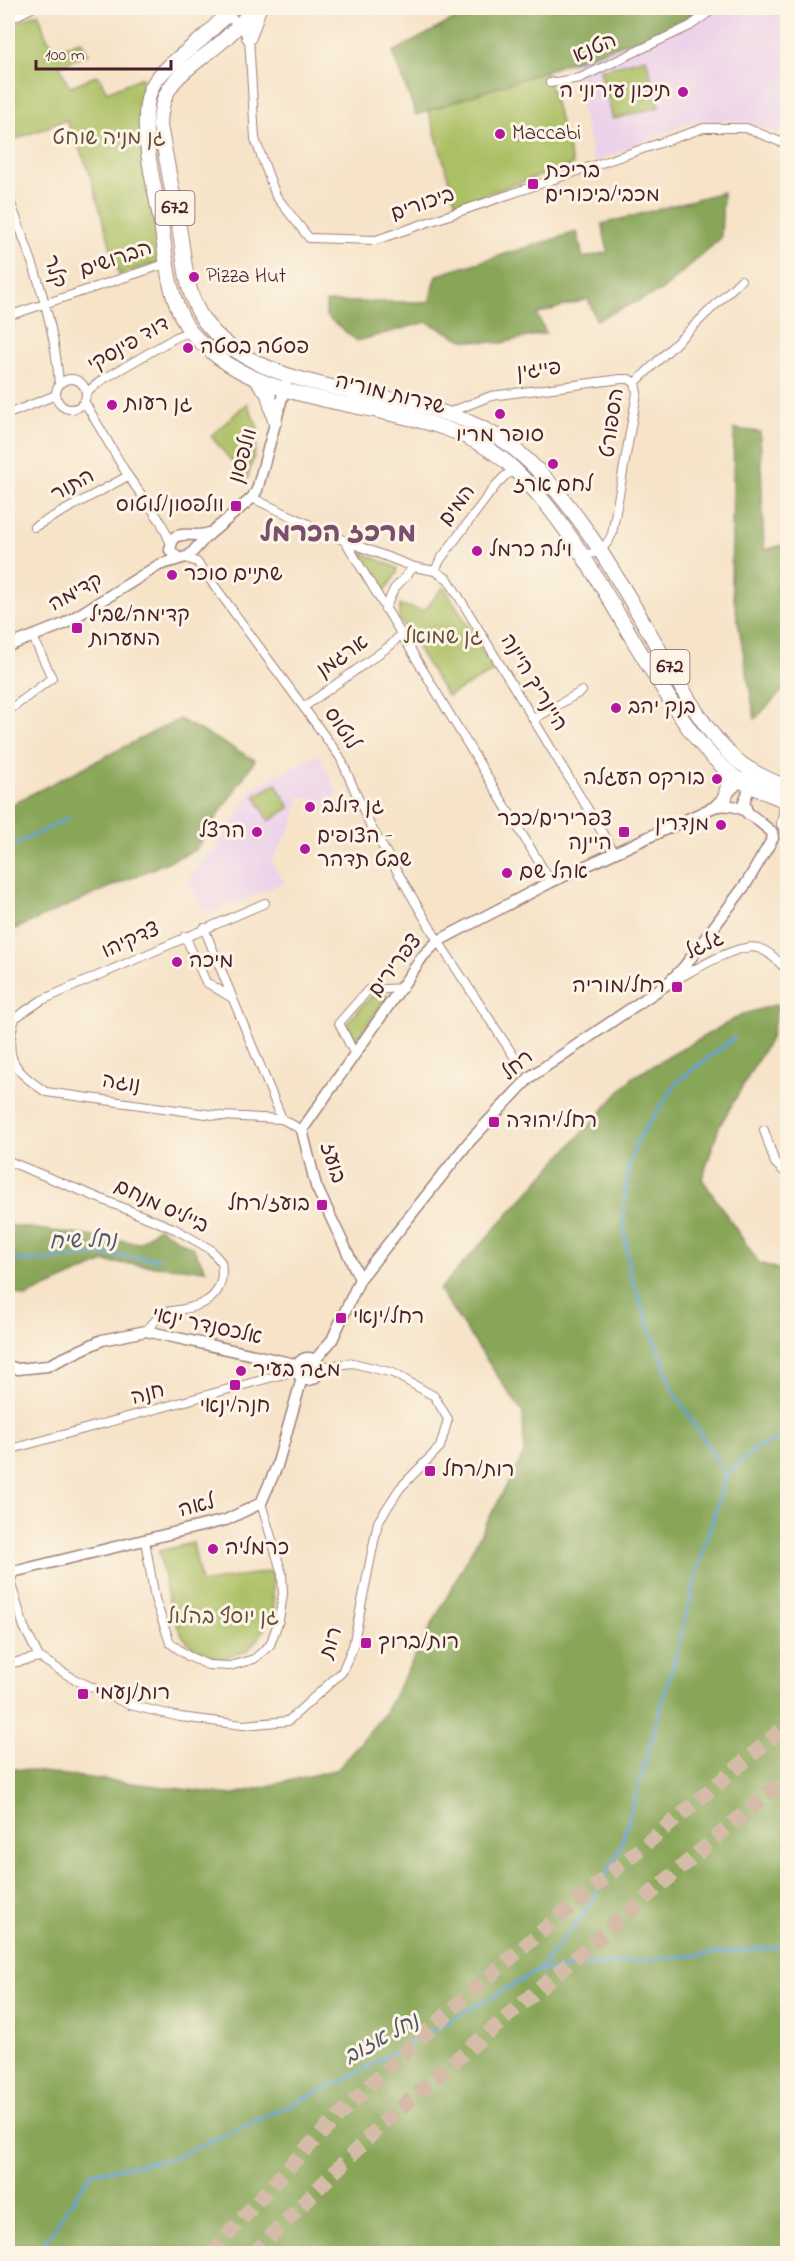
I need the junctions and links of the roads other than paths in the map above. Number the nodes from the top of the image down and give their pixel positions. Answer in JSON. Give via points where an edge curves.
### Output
{"nodes":[{"id":1,"x":32,"y":8,"type":"edge"},
{"id":2,"x":232,"y":8,"type":"edge"},
{"id":3,"x":254,"y":8,"type":"edge"},
{"id":4,"x":259,"y":8,"type":"edge"},
{"id":5,"x":715,"y":8,"type":"edge"},
{"id":6,"x":8,"y":20,"type":"edge"},
{"id":7,"x":220,"y":21,"type":"junction"},
{"id":8,"x":240,"y":24,"type":"junction"},
{"id":9,"x":249,"y":37,"type":"junction"},
{"id":10,"x":550,"y":83,"type":"dead end"},
{"id":11,"x":788,"y":144,"type":"edge"},
{"id":12,"x":9,"y":202,"type":"edge"},
{"id":13,"x":167,"y":261,"type":"junction"},
{"id":14,"x":741,"y":280,"type":"dead end"},
{"id":15,"x":45,"y":302,"type":"junction"},
{"id":16,"x":8,"y":316,"type":"edge"},
{"id":17,"x":192,"y":335,"type":"junction"},
{"id":18,"x":57,"y":361,"type":"junction"},
{"id":19,"x":289,"y":374,"type":"junction"},
{"id":20,"x":254,"y":378,"type":"junction"},
{"id":21,"x":69,"y":379,"type":"junction"},
{"id":22,"x":635,"y":383,"type":"junction"},
{"id":23,"x":59,"y":385,"type":"junction"},
{"id":24,"x":285,"y":390,"type":"junction"},
{"id":25,"x":56,"y":395,"type":"junction"},
{"id":26,"x":85,"y":397,"type":"junction"},
{"id":27,"x":73,"y":408,"type":"junction"},
{"id":28,"x":448,"y":413,"type":"junction"},
{"id":29,"x":8,"y":414,"type":"edge"},
{"id":30,"x":275,"y":421,"type":"junction"},
{"id":31,"x":95,"y":422,"type":"junction"},
{"id":32,"x":515,"y":470,"type":"junction"},
{"id":33,"x":128,"y":476,"type":"junction"},
{"id":34,"x":252,"y":498,"type":"junction"},
{"id":35,"x":161,"y":522,"type":"junction"},
{"id":36,"x":34,"y":527,"type":"dead end"},
{"id":37,"x":212,"y":531,"type":"junction"},
{"id":38,"x":184,"y":535,"type":"junction"},
{"id":39,"x":345,"y":541,"type":"junction"},
{"id":40,"x":170,"y":546,"type":"junction"},
{"id":41,"x":579,"y":550,"type":"junction"},
{"id":42,"x":599,"y":552,"type":"junction"},
{"id":43,"x":186,"y":556,"type":"junction"},
{"id":44,"x":159,"y":565,"type":"junction"},
{"id":45,"x":414,"y":567,"type":"junction"},
{"id":46,"x":435,"y":571,"type":"junction"},
{"id":47,"x":385,"y":609,"type":"junction"},
{"id":48,"x":400,"y":635,"type":"junction"},
{"id":49,"x":33,"y":637,"type":"junction"},
{"id":50,"x":8,"y":645,"type":"edge"},
{"id":51,"x":582,"y":691,"type":"dead end"},
{"id":52,"x":304,"y":707,"type":"junction"},
{"id":53,"x":8,"y":711,"type":"edge"},
{"id":54,"x":534,"y":719,"type":"junction"},
{"id":55,"x":723,"y":767,"type":"junction"},
{"id":56,"x":748,"y":779,"type":"junction"},
{"id":57,"x":787,"y":797,"type":"edge"},
{"id":58,"x":725,"y":798,"type":"junction"},
{"id":59,"x":714,"y":807,"type":"junction"},
{"id":60,"x":748,"y":814,"type":"junction"},
{"id":61,"x":772,"y":832,"type":"junction"},
{"id":62,"x":788,"y":838,"type":"edge"},
{"id":63,"x":788,"y":844,"type":"edge"},
{"id":64,"x":614,"y":852,"type":"junction"},
{"id":65,"x":551,"y":882,"type":"junction"},
{"id":66,"x":265,"y":903,"type":"dead end"},
{"id":67,"x":204,"y":928,"type":"junction"},
{"id":68,"x":185,"y":936,"type":"junction"},
{"id":69,"x":438,"y":941,"type":"junction"},
{"id":70,"x":788,"y":971,"type":"edge"},
{"id":71,"x":667,"y":984,"type":"junction"},
{"id":72,"x":403,"y":988,"type":"junction"},
{"id":73,"x":233,"y":998,"type":"junction"},
{"id":74,"x":15,"y":1018,"type":"joint"},
{"id":75,"x":356,"y":1055,"type":"junction"},
{"id":76,"x":515,"y":1058,"type":"dead end"},
{"id":77,"x":282,"y":1119,"type":"junction"},
{"id":78,"x":302,"y":1130,"type":"junction"},
{"id":79,"x":764,"y":1130,"type":"dead end"},
{"id":80,"x":8,"y":1161,"type":"edge"},
{"id":81,"x":788,"y":1175,"type":"edge"},
{"id":82,"x":360,"y":1279,"type":"junction"},
{"id":83,"x":146,"y":1331,"type":"junction"},
{"id":84,"x":317,"y":1364,"type":"junction"},
{"id":85,"x":8,"y":1366,"type":"edge"},
{"id":86,"x":299,"y":1371,"type":"junction"},
{"id":87,"x":8,"y":1450,"type":"edge"},
{"id":88,"x":261,"y":1503,"type":"junction"},
{"id":89,"x":145,"y":1540,"type":"junction"},
{"id":90,"x":10,"y":1575,"type":"edge"},
{"id":91,"x":39,"y":1657,"type":"junction"},
{"id":92,"x":8,"y":1664,"type":"edge"}],
"edges":[{"from":1,"to":6,"type":"street"},
{"from":2,"to":7,"type":"main road","name":"שדרות מוריה","number":"672"},
{"from":3,"to":8,"type":"main road","number":"672"},
{"from":4,"to":9,"type":"main road"},
{"from":5,"to":10,"type":"street","name":"הטנא","via":[[690,26],[580,78]]},
{"from":7,"to":8,"type":"street","via":[[230,18]]},
{"from":7,"to":13,"type":"main road","name":"שדרות מוריה","number":"672","via":[[166,69],[150,94],[147,133]]},
{"from":8,"to":9,"type":"street"},
{"from":8,"to":19,"type":"main road","name":"שדרות מוריה","number":"672","via":[[173,81],[161,105],[160,126],[193,301],[206,323],[234,348],[260,364]]},
{"from":9,"to":11,"type":"street","name":"ביכורים","via":[[255,139],[276,196],[309,238],[376,240],[704,128],[746,128]]},
{"from":12,"to":15,"type":"street","name":"קלר"},
{"from":13,"to":15,"type":"street","name":"הברושים"},
{"from":13,"to":17,"type":"main road","name":"שדרות מוריה","number":"672","via":[[173,297]]},
{"from":14,"to":22,"type":"street","name":"הספורט"},
{"from":15,"to":16,"type":"street","name":"הברושים"},
{"from":15,"to":18,"type":"street","name":"קלר"},
{"from":17,"to":20,"type":"main road","name":"שדרות מוריה","number":"672","via":[[231,366]]},
{"from":17,"to":26,"type":"street","name":"דוד פינסקי","via":[[178,336],[102,380]]},
{"from":18,"to":21,"type":"street","name":"קלר"},
{"from":18,"to":23,"type":"street","name":"קלר"},
{"from":19,"to":24,"type":"street","name":"וולפסון"},
{"from":19,"to":28,"type":"main road","name":"שדרות מוריה","number":"672"},
{"from":20,"to":24,"type":"main road","name":"שדרות מוריה","number":"672"},
{"from":20,"to":30,"type":"main road","via":[[268,394]]},
{"from":21,"to":23,"type":"street"},
{"from":21,"to":26,"type":"street","via":[[80,382]]},
{"from":22,"to":28,"type":"street","name":"פייגין","via":[[621,379],[491,396]]},
{"from":22,"to":42,"type":"street","name":"הספורט","via":[[637,393],[615,525]]},
{"from":23,"to":25,"type":"street"},
{"from":24,"to":30,"type":"street","name":"וולפסון"},
{"from":24,"to":32,"type":"main road","name":"שדרות מוריה","number":"672","via":[[435,426],[479,445]]},
{"from":25,"to":27,"type":"street","via":[[60,404]]},
{"from":25,"to":29,"type":"street"},
{"from":26,"to":27,"type":"street"},
{"from":26,"to":31,"type":"street"},
{"from":27,"to":31,"type":"street"},
{"from":28,"to":42,"type":"main road","name":"שדרות מוריה","number":"672","via":[[499,437],[532,464],[561,497]]},
{"from":30,"to":34,"type":"street","name":"וולפסון"},
{"from":31,"to":33,"type":"street"},
{"from":32,"to":41,"type":"main road","name":"שדרות מוריה","number":"672"},
{"from":32,"to":46,"type":"street","name":"המים","via":[[496,485]]},
{"from":33,"to":35,"type":"street"},
{"from":33,"to":36,"type":"street","name":"התור"},
{"from":34,"to":37,"type":"street","name":"וולפסון"},
{"from":34,"to":39,"type":"street"},
{"from":35,"to":38,"type":"street"},
{"from":35,"to":40,"type":"street"},
{"from":37,"to":38,"type":"street","name":"וולפסון"},
{"from":37,"to":43,"type":"street","name":"וולפסון"},
{"from":38,"to":40,"type":"street","name":"קדימה"},
{"from":38,"to":43,"type":"street","via":[[193,543]]},
{"from":39,"to":45,"type":"street"},
{"from":39,"to":47,"type":"street"},
{"from":40,"to":43,"type":"street"},
{"from":40,"to":44,"type":"street","name":"קדימה"},
{"from":41,"to":42,"type":"street"},
{"from":41,"to":55,"type":"main road","name":"שדרות מוריה","number":"672","via":[[680,716],[704,750]]},
{"from":42,"to":56,"type":"main road","name":"שדרות מוריה","number":"672","via":[[705,725]]},
{"from":43,"to":44,"type":"street","name":"קדימה"},
{"from":43,"to":52,"type":"street","name":"לוטוס","via":[[197,561]]},
{"from":44,"to":49,"type":"street","name":"קדימה","via":[[93,609]]},
{"from":45,"to":46,"type":"street"},
{"from":45,"to":47,"type":"street","via":[[394,589]]},
{"from":46,"to":54,"type":"street","name":"היינריך היינה","via":[[454,587]]},
{"from":47,"to":48,"type":"street"},
{"from":48,"to":52,"type":"street","name":"ארגמן"},
{"from":48,"to":65,"type":"street"},
{"from":49,"to":50,"type":"street","name":"קדימה"},
{"from":49,"to":53,"type":"street","via":[[52,678]]},
{"from":51,"to":54,"type":"street"},
{"from":52,"to":69,"type":"street","name":"לוטוס","via":[[340,757],[370,825]]},
{"from":54,"to":64,"type":"street","name":"היינריך היינה"},
{"from":55,"to":56,"type":"main road","name":"שדרות מוריה","number":"672"},
{"from":55,"to":58,"type":"main road","via":[[729,781]]},
{"from":56,"to":57,"type":"main road","name":"שדרות מוריה","number":"672"},
{"from":56,"to":58,"type":"street","name":"צפרירים"},
{"from":56,"to":60,"type":"street","via":[[744,802]]},
{"from":57,"to":62,"type":"street","via":[[781,824]]},
{"from":58,"to":59,"type":"street","name":"צפרירים"},
{"from":59,"to":60,"type":"street","via":[[732,804]]},
{"from":59,"to":64,"type":"street","name":"צפרירים"},
{"from":60,"to":61,"type":"street"},
{"from":61,"to":63,"type":"street"},
{"from":61,"to":71,"type":"street","name":"רחל","via":[[772,842],[746,884],[699,950]]},
{"from":64,"to":65,"type":"street","name":"צפרירים"},
{"from":65,"to":69,"type":"street","name":"צפרירים"},
{"from":66,"to":67,"type":"street","name":"צדקיהו"},
{"from":67,"to":68,"type":"street","name":"צדקיהו"},
{"from":67,"to":73,"type":"street"},
{"from":68,"to":73,"type":"street","via":[[206,982]]},
{"from":68,"to":74,"type":"street","name":"צדקיהו","via":[[42,1000]]},
{"from":69,"to":72,"type":"street","name":"צפרירים","via":[[423,956]]},
{"from":69,"to":76,"type":"street","name":"לוטוס"},
{"from":70,"to":71,"type":"street","name":"גלגל","via":[[766,951],[750,946]]},
{"from":71,"to":82,"type":"street","name":"רחל","via":[[530,1077],[468,1143]]},
{"from":72,"to":75,"type":"street","name":"צפרירים"},
{"from":72,"to":75,"type":"street","via":[[368,990],[339,1023]]},
{"from":73,"to":77,"type":"street"},
{"from":74,"to":77,"type":"street","name":"נוגה","via":[[9,1053],[22,1076],[46,1092],[221,1116]]},
{"from":75,"to":78,"type":"street","name":"צפרירים"},
{"from":77,"to":78,"type":"street","name":"בועז"},
{"from":78,"to":82,"type":"street","name":"בועז","via":[[316,1186]]},
{"from":79,"to":81,"type":"street","via":[[775,1163]]},
{"from":80,"to":83,"type":"street","name":"בייליס מנחם","via":[[175,1229],[210,1249],[221,1262],[220,1283],[212,1299],[192,1309],[163,1312]]},
{"from":82,"to":84,"type":"street","name":"רחל"},
{"from":83,"to":85,"type":"street","name":"אלכסנדר ינאי","via":[[102,1340],[47,1366],[18,1370]]},
{"from":83,"to":86,"type":"street","name":"אלכסנדר ינאי"},
{"from":84,"to":86,"type":"street","via":[[308,1358]]},
{"from":84,"to":86,"type":"street","name":"רחל","via":[[316,1377],[309,1380]]},
{"from":84,"to":91,"type":"street","name":"רות","via":[[353,1363],[393,1373],[434,1396],[448,1419],[440,1447],[400,1488],[378,1522],[353,1646],[342,1672],[288,1721],[243,1725],[180,1717],[130,1705]]},
{"from":86,"to":87,"type":"street","name":"חנה"},
{"from":86,"to":88,"type":"street","via":[[277,1466]]},
{"from":88,"to":89,"type":"street","name":"לאה","via":[[226,1520]]},
{"from":88,"to":89,"type":"street","via":[[282,1574],[283,1594],[270,1645],[254,1659],[230,1666],[208,1665],[170,1643],[155,1599]]},
{"from":89,"to":90,"type":"street","name":"לאה"},
{"from":90,"to":91,"type":"street","via":[[24,1627]]},
{"from":91,"to":92,"type":"street"}]}
